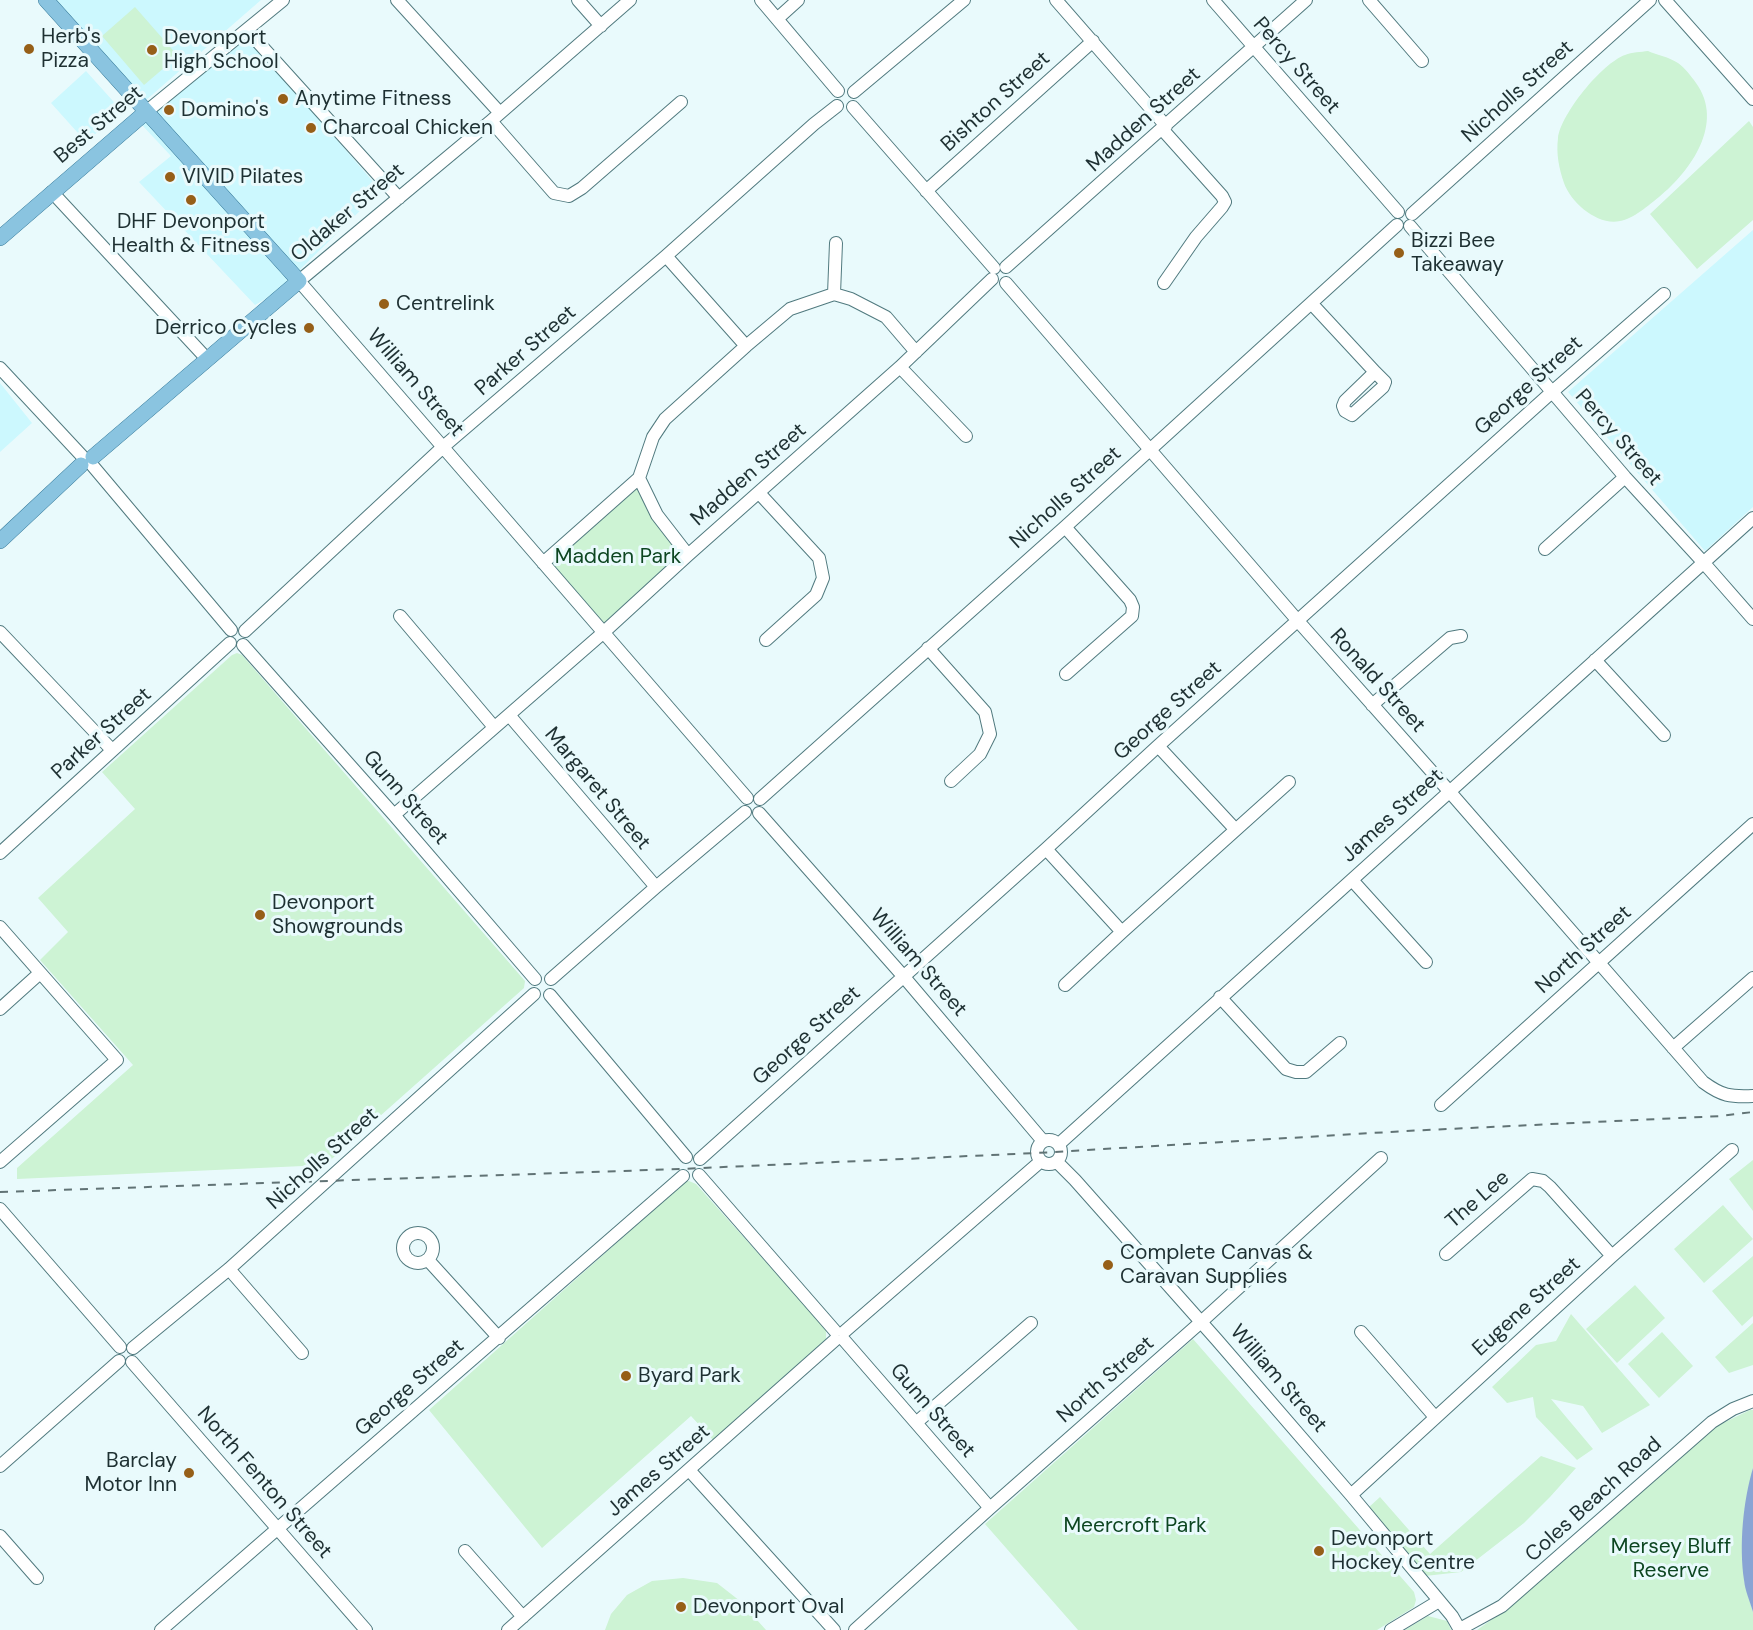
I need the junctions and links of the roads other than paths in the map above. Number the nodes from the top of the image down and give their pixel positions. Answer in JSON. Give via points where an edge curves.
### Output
{"nodes":[{"id":1,"x":46,"y":0,"type":"edge"},
{"id":2,"x":283,"y":0,"type":"edge"},
{"id":3,"x":397,"y":0,"type":"edge"},
{"id":4,"x":578,"y":0,"type":"edge"},
{"id":5,"x":630,"y":0,"type":"edge"},
{"id":6,"x":761,"y":0,"type":"edge"},
{"id":7,"x":798,"y":0,"type":"edge"},
{"id":8,"x":964,"y":0,"type":"edge"},
{"id":9,"x":1056,"y":0,"type":"edge"},
{"id":10,"x":1213,"y":0,"type":"edge"},
{"id":11,"x":1306,"y":0,"type":"edge"},
{"id":12,"x":1369,"y":0,"type":"edge"},
{"id":13,"x":1650,"y":0,"type":"edge"},
{"id":14,"x":1665,"y":0,"type":"edge"},
{"id":15,"x":777,"y":19,"type":"junction"},
{"id":16,"x":601,"y":26,"type":"junction"},
{"id":17,"x":247,"y":30,"type":"junction"},
{"id":18,"x":1093,"y":41,"type":"junction"},
{"id":19,"x":1254,"y":47,"type":"junction"},
{"id":20,"x":1422,"y":61,"type":"dead end"},
{"id":21,"x":838,"y":91,"type":"junction"},
{"id":22,"x":854,"y":92,"type":"junction"},
{"id":23,"x":1753,"y":99,"type":"edge"},
{"id":24,"x":681,"y":102,"type":"dead end"},
{"id":25,"x":837,"y":106,"type":"junction"},
{"id":26,"x":853,"y":107,"type":"junction"},
{"id":27,"x":146,"y":112,"type":"junction"},
{"id":28,"x":495,"y":117,"type":"junction"},
{"id":29,"x":1164,"y":128,"type":"junction"},
{"id":30,"x":926,"y":191,"type":"junction"},
{"id":31,"x":52,"y":192,"type":"junction"},
{"id":32,"x":399,"y":198,"type":"junction"},
{"id":33,"x":1398,"y":212,"type":"junction"},
{"id":34,"x":1411,"y":220,"type":"junction"},
{"id":35,"x":1397,"y":225,"type":"junction"},
{"id":36,"x":0,"y":238,"type":"edge"},
{"id":37,"x":836,"y":243,"type":"dead end"},
{"id":38,"x":666,"y":256,"type":"junction"},
{"id":39,"x":1006,"y":267,"type":"junction"},
{"id":40,"x":993,"y":274,"type":"junction"},
{"id":41,"x":299,"y":281,"type":"junction"},
{"id":42,"x":1006,"y":283,"type":"junction"},
{"id":43,"x":1164,"y":283,"type":"dead end"},
{"id":44,"x":834,"y":294,"type":"junction"},
{"id":45,"x":1664,"y":294,"type":"dead end"},
{"id":46,"x":1312,"y":304,"type":"junction"},
{"id":47,"x":746,"y":346,"type":"junction"},
{"id":48,"x":916,"y":352,"type":"junction"},
{"id":49,"x":207,"y":359,"type":"junction"},
{"id":50,"x":900,"y":367,"type":"junction"},
{"id":51,"x":0,"y":368,"type":"edge"},
{"id":52,"x":1376,"y":372,"type":"dead end"},
{"id":53,"x":1552,"y":392,"type":"junction"},
{"id":54,"x":966,"y":436,"type":"dead end"},
{"id":55,"x":443,"y":447,"type":"junction"},
{"id":56,"x":1148,"y":449,"type":"junction"},
{"id":57,"x":87,"y":461,"type":"junction"},
{"id":58,"x":1625,"y":477,"type":"junction"},
{"id":59,"x":639,"y":478,"type":"junction"},
{"id":60,"x":759,"y":493,"type":"junction"},
{"id":61,"x":1753,"y":518,"type":"edge"},
{"id":62,"x":1065,"y":527,"type":"junction"},
{"id":63,"x":0,"y":541,"type":"edge"},
{"id":64,"x":1545,"y":549,"type":"dead end"},
{"id":65,"x":688,"y":555,"type":"junction"},
{"id":66,"x":1703,"y":561,"type":"junction"},
{"id":67,"x":543,"y":563,"type":"junction"},
{"id":68,"x":400,"y":616,"type":"dead end"},
{"id":69,"x":1753,"y":619,"type":"edge"},
{"id":70,"x":1298,"y":621,"type":"junction"},
{"id":71,"x":231,"y":630,"type":"junction"},
{"id":72,"x":245,"y":631,"type":"junction"},
{"id":73,"x":0,"y":632,"type":"edge"},
{"id":74,"x":604,"y":632,"type":"junction"},
{"id":75,"x":1461,"y":636,"type":"dead end"},
{"id":76,"x":766,"y":640,"type":"dead end"},
{"id":77,"x":230,"y":643,"type":"junction"},
{"id":78,"x":243,"y":645,"type":"junction"},
{"id":79,"x":928,"y":648,"type":"junction"},
{"id":80,"x":1595,"y":660,"type":"junction"},
{"id":81,"x":1066,"y":674,"type":"dead end"},
{"id":82,"x":1372,"y":705,"type":"junction"},
{"id":83,"x":509,"y":715,"type":"junction"},
{"id":84,"x":494,"y":727,"type":"junction"},
{"id":85,"x":1664,"y":735,"type":"dead end"},
{"id":86,"x":1158,"y":746,"type":"junction"},
{"id":87,"x":112,"y":750,"type":"junction"},
{"id":88,"x":951,"y":781,"type":"dead end"},
{"id":89,"x":1289,"y":782,"type":"dead end"},
{"id":90,"x":1449,"y":791,"type":"junction"},
{"id":91,"x":753,"y":798,"type":"junction"},
{"id":92,"x":745,"y":812,"type":"junction"},
{"id":93,"x":759,"y":813,"type":"junction"},
{"id":94,"x":394,"y":815,"type":"junction"},
{"id":95,"x":1753,"y":824,"type":"edge"},
{"id":96,"x":1235,"y":829,"type":"junction"},
{"id":97,"x":1046,"y":849,"type":"junction"},
{"id":98,"x":0,"y":853,"type":"edge"},
{"id":99,"x":1352,"y":880,"type":"junction"},
{"id":100,"x":656,"y":886,"type":"junction"},
{"id":101,"x":0,"y":927,"type":"edge"},
{"id":102,"x":1122,"y":932,"type":"junction"},
{"id":103,"x":1426,"y":962,"type":"dead end"},
{"id":104,"x":1598,"y":962,"type":"junction"},
{"id":105,"x":40,"y":973,"type":"junction"},
{"id":106,"x":904,"y":977,"type":"junction"},
{"id":107,"x":1753,"y":978,"type":"edge"},
{"id":108,"x":535,"y":979,"type":"junction"},
{"id":109,"x":551,"y":979,"type":"junction"},
{"id":110,"x":1065,"y":985,"type":"dead end"},
{"id":111,"x":534,"y":994,"type":"junction"},
{"id":112,"x":549,"y":995,"type":"junction"},
{"id":113,"x":1220,"y":997,"type":"junction"},
{"id":114,"x":0,"y":1009,"type":"edge"},
{"id":115,"x":1340,"y":1043,"type":"dead end"},
{"id":116,"x":1673,"y":1048,"type":"junction"},
{"id":117,"x":1753,"y":1096,"type":"edge"},
{"id":118,"x":1441,"y":1105,"type":"dead end"},
{"id":119,"x":1043,"y":1142,"type":"junction"},
{"id":120,"x":1059,"y":1144,"type":"junction"},
{"id":121,"x":1732,"y":1150,"type":"dead end"},
{"id":122,"x":686,"y":1157,"type":"junction"},
{"id":123,"x":1382,"y":1158,"type":"dead end"},
{"id":124,"x":700,"y":1159,"type":"junction"},
{"id":125,"x":1041,"y":1161,"type":"junction"},
{"id":126,"x":0,"y":1162,"type":"edge"},
{"id":127,"x":1057,"y":1162,"type":"junction"},
{"id":128,"x":699,"y":1175,"type":"junction"},
{"id":129,"x":683,"y":1176,"type":"junction"},
{"id":130,"x":0,"y":1209,"type":"edge"},
{"id":131,"x":1446,"y":1254,"type":"dead end"},
{"id":132,"x":1612,"y":1256,"type":"junction"},
{"id":133,"x":428,"y":1260,"type":"dead end"},
{"id":134,"x":229,"y":1269,"type":"junction"},
{"id":135,"x":1201,"y":1322,"type":"junction"},
{"id":136,"x":1030,"y":1323,"type":"dead end"},
{"id":137,"x":1361,"y":1332,"type":"dead end"},
{"id":138,"x":839,"y":1336,"type":"junction"},
{"id":139,"x":498,"y":1338,"type":"junction"},
{"id":140,"x":120,"y":1347,"type":"junction"},
{"id":141,"x":134,"y":1348,"type":"junction"},
{"id":142,"x":302,"y":1353,"type":"dead end"},
{"id":143,"x":126,"y":1361,"type":"junction"},
{"id":144,"x":1753,"y":1401,"type":"edge"},
{"id":145,"x":1435,"y":1417,"type":"junction"},
{"id":146,"x":917,"y":1422,"type":"junction"},
{"id":147,"x":0,"y":1466,"type":"edge"},
{"id":148,"x":689,"y":1470,"type":"junction"},
{"id":149,"x":1351,"y":1495,"type":"junction"},
{"id":150,"x":990,"y":1508,"type":"junction"},
{"id":151,"x":277,"y":1528,"type":"junction"},
{"id":152,"x":0,"y":1536,"type":"edge"},
{"id":153,"x":465,"y":1551,"type":"dead end"},
{"id":154,"x":37,"y":1578,"type":"dead end"},
{"id":155,"x":1439,"y":1601,"type":"junction"},
{"id":156,"x":523,"y":1617,"type":"junction"},
{"id":157,"x":161,"y":1630,"type":"edge"},
{"id":158,"x":366,"y":1630,"type":"edge"},
{"id":159,"x":508,"y":1630,"type":"edge"},
{"id":160,"x":834,"y":1630,"type":"edge"},
{"id":161,"x":855,"y":1630,"type":"edge"},
{"id":162,"x":1391,"y":1630,"type":"edge"},
{"id":163,"x":1460,"y":1630,"type":"edge"}],
"edges":[{"from":1,"to":27,"type":"main road","name":"William Street"},
{"from":2,"to":17,"type":"street","name":"Best Street"},
{"from":3,"to":28,"type":"street"},
{"from":4,"to":16,"type":"street"},
{"from":5,"to":16,"type":"street","name":"Oldaker Street"},
{"from":6,"to":15,"type":"street"},
{"from":7,"to":15,"type":"street"},
{"from":8,"to":22,"type":"street"},
{"from":9,"to":18,"type":"street"},
{"from":10,"to":19,"type":"street","name":"Percy Street"},
{"from":11,"to":19,"type":"street","name":"Madden Street"},
{"from":12,"to":20,"type":"street"},
{"from":13,"to":34,"type":"street","name":"Nicholls Street"},
{"from":14,"to":23,"type":"street"},
{"from":15,"to":21,"type":"street"},
{"from":16,"to":28,"type":"street","name":"Oldaker Street"},
{"from":17,"to":27,"type":"street","name":"Best Street"},
{"from":17,"to":32,"type":"street"},
{"from":18,"to":29,"type":"street"},
{"from":18,"to":30,"type":"street","name":"Bishton Street"},
{"from":19,"to":29,"type":"street","name":"Madden Street"},
{"from":19,"to":33,"type":"street","name":"Percy Street"},
{"from":21,"to":22,"type":"street"},
{"from":21,"to":25,"type":"street"},
{"from":22,"to":26,"type":"street"},
{"from":24,"to":28,"type":"street","via":[[569,195],[554,193]]},
{"from":25,"to":26,"type":"street","via":[[846,110]]},
{"from":25,"to":38,"type":"street","name":"Parker Street"},
{"from":26,"to":30,"type":"street"},
{"from":27,"to":31,"type":"main road","name":"Best Street"},
{"from":27,"to":41,"type":"main road","name":"William Street"},
{"from":28,"to":32,"type":"street","name":"Oldaker Street"},
{"from":29,"to":39,"type":"street","name":"Madden Street"},
{"from":29,"to":43,"type":"street","via":[[1225,202]]},
{"from":30,"to":40,"type":"street"},
{"from":31,"to":36,"type":"main road","name":"Best Street"},
{"from":31,"to":49,"type":"street"},
{"from":32,"to":41,"type":"street","name":"Oldaker Street"},
{"from":33,"to":34,"type":"street","via":[[1407,210]]},
{"from":33,"to":35,"type":"street"},
{"from":34,"to":35,"type":"street","via":[[1405,228]]},
{"from":34,"to":53,"type":"street","name":"Percy Street"},
{"from":35,"to":46,"type":"street","name":"Nicholls Street"},
{"from":37,"to":44,"type":"street"},
{"from":38,"to":47,"type":"street"},
{"from":38,"to":55,"type":"street","name":"Parker Street"},
{"from":39,"to":40,"type":"street","via":[[998,266]]},
{"from":39,"to":42,"type":"street","via":[[1010,272]]},
{"from":40,"to":42,"type":"street","via":[[998,284]]},
{"from":40,"to":48,"type":"street","name":"Madden Street"},
{"from":41,"to":49,"type":"main road","name":"Oldaker Street"},
{"from":41,"to":55,"type":"street","name":"William Street"},
{"from":42,"to":56,"type":"street","name":"Ronald Street"},
{"from":44,"to":47,"type":"street","via":[[790,309]]},
{"from":44,"to":48,"type":"street","via":[[885,317]]},
{"from":45,"to":53,"type":"street","name":"George Street"},
{"from":46,"to":52,"type":"street"},
{"from":46,"to":56,"type":"street","name":"Nicholls Street"},
{"from":47,"to":59,"type":"street","via":[[665,419],[653,437]]},
{"from":48,"to":50,"type":"street","name":"Madden Street"},
{"from":49,"to":57,"type":"main road","name":"Oldaker Street"},
{"from":50,"to":54,"type":"street"},
{"from":50,"to":60,"type":"street","name":"Madden Street"},
{"from":51,"to":57,"type":"street"},
{"from":53,"to":58,"type":"street","name":"Percy Street"},
{"from":53,"to":70,"type":"street","name":"George Street"},
{"from":55,"to":67,"type":"street","name":"William Street"},
{"from":55,"to":72,"type":"street","name":"Parker Street"},
{"from":56,"to":62,"type":"street","name":"Nicholls Street"},
{"from":56,"to":70,"type":"street","name":"Ronald Street"},
{"from":57,"to":63,"type":"main road","name":"Oldaker Street"},
{"from":57,"to":71,"type":"street"},
{"from":58,"to":64,"type":"street"},
{"from":58,"to":66,"type":"street","name":"Percy Street"},
{"from":59,"to":65,"type":"street","via":[[657,515]]},
{"from":59,"to":67,"type":"street"},
{"from":60,"to":65,"type":"street","name":"Madden Street"},
{"from":60,"to":76,"type":"street","via":[[819,558],[823,578],[816,595]]},
{"from":61,"to":66,"type":"street","name":"James Street"},
{"from":62,"to":79,"type":"street","name":"Nicholls Street"},
{"from":62,"to":81,"type":"street","via":[[1133,607],[1132,616]]},
{"from":65,"to":74,"type":"street","name":"Madden Street"},
{"from":66,"to":69,"type":"street","name":"Percy Street"},
{"from":66,"to":80,"type":"street","name":"James Street"},
{"from":67,"to":74,"type":"street","name":"William Street"},
{"from":68,"to":84,"type":"street"},
{"from":70,"to":82,"type":"street","name":"Ronald Street"},
{"from":70,"to":86,"type":"street","name":"George Street"},
{"from":71,"to":72,"type":"street"},
{"from":71,"to":77,"type":"street"},
{"from":72,"to":78,"type":"street"},
{"from":73,"to":87,"type":"street"},
{"from":74,"to":83,"type":"street","name":"Madden Street"},
{"from":74,"to":91,"type":"street","name":"William Street"},
{"from":75,"to":82,"type":"street","via":[[1450,638]]},
{"from":77,"to":78,"type":"street"},
{"from":77,"to":87,"type":"street","name":"Parker Street"},
{"from":78,"to":94,"type":"street","name":"Gunn Street"},
{"from":79,"to":88,"type":"street","via":[[985,712],[990,734],[980,754]]},
{"from":79,"to":91,"type":"street","name":"Nicholls Street"},
{"from":80,"to":85,"type":"street"},
{"from":80,"to":90,"type":"street","name":"James Street"},
{"from":82,"to":90,"type":"street","name":"Ronald Street"},
{"from":83,"to":84,"type":"street","name":"Madden Street"},
{"from":83,"to":100,"type":"street","name":"Margaret Street"},
{"from":84,"to":94,"type":"street","name":"Madden Street"},
{"from":86,"to":96,"type":"street"},
{"from":86,"to":97,"type":"street","name":"George Street"},
{"from":87,"to":98,"type":"street","name":"Parker Street"},
{"from":89,"to":96,"type":"street"},
{"from":90,"to":99,"type":"street","name":"James Street"},
{"from":90,"to":104,"type":"street","name":"Ronald Street"},
{"from":91,"to":92,"type":"street","via":[[743,803]]},
{"from":91,"to":93,"type":"street","via":[[763,807]]},
{"from":92,"to":93,"type":"street","via":[[753,816]]},
{"from":92,"to":100,"type":"street"},
{"from":93,"to":106,"type":"street","name":"William Street"},
{"from":94,"to":108,"type":"street","name":"Gunn Street"},
{"from":95,"to":104,"type":"street","name":"North Street"},
{"from":96,"to":102,"type":"street"},
{"from":97,"to":102,"type":"street"},
{"from":97,"to":106,"type":"street","name":"George Street"},
{"from":99,"to":103,"type":"street"},
{"from":99,"to":113,"type":"street","name":"James Street"},
{"from":100,"to":109,"type":"street"},
{"from":101,"to":105,"type":"street"},
{"from":102,"to":110,"type":"street"},
{"from":104,"to":116,"type":"street","name":"Ronald Street"},
{"from":104,"to":118,"type":"street","name":"North Street"},
{"from":105,"to":114,"type":"street"},
{"from":105,"to":126,"type":"street","via":[[117,1060]]},
{"from":106,"to":119,"type":"street","name":"William Street"},
{"from":106,"to":124,"type":"street","name":"George Street"},
{"from":107,"to":116,"type":"street"},
{"from":108,"to":109,"type":"street"},
{"from":108,"to":111,"type":"street"},
{"from":109,"to":112,"type":"street","via":[[554,986]]},
{"from":111,"to":112,"type":"street"},
{"from":111,"to":134,"type":"street","name":"Nicholls Street"},
{"from":112,"to":122,"type":"street"},
{"from":113,"to":115,"type":"street","via":[[1286,1068],[1296,1072],[1306,1072]]},
{"from":113,"to":120,"type":"street","name":"James Street"},
{"from":116,"to":117,"type":"street","name":"Ronald Street","via":[[1715,1092],[1732,1097]]},
{"from":119,"to":120,"type":"street"},
{"from":119,"to":125,"type":"street","via":[[1037,1149]]},
{"from":120,"to":127,"type":"street","via":[[1062,1152]]},
{"from":121,"to":132,"type":"street","name":"Eugene Street"},
{"from":122,"to":124,"type":"street"},
{"from":122,"to":129,"type":"street","via":[[680,1165]]},
{"from":123,"to":135,"type":"street","name":"North Street"},
{"from":124,"to":128,"type":"street","via":[[703,1168]]},
{"from":125,"to":127,"type":"street"},
{"from":125,"to":138,"type":"street","name":"James Street"},
{"from":127,"to":135,"type":"street","name":"William Street"},
{"from":128,"to":129,"type":"street","via":[[692,1179]]},
{"from":128,"to":138,"type":"street","name":"Gunn Street"},
{"from":129,"to":139,"type":"street","name":"George Street"},
{"from":130,"to":140,"type":"street"},
{"from":131,"to":132,"type":"street","name":"The Lee","via":[[1532,1179],[1550,1187]]},
{"from":132,"to":145,"type":"street","name":"Eugene Street"},
{"from":133,"to":139,"type":"street"},
{"from":134,"to":141,"type":"street","name":"Nicholls Street"},
{"from":134,"to":142,"type":"street"},
{"from":135,"to":149,"type":"street","name":"William Street"},
{"from":135,"to":150,"type":"street","name":"North Street"},
{"from":136,"to":146,"type":"street"},
{"from":137,"to":145,"type":"street"},
{"from":138,"to":146,"type":"street","name":"Gunn Street"},
{"from":138,"to":148,"type":"street","name":"James Street"},
{"from":139,"to":151,"type":"street","name":"George Street"},
{"from":140,"to":141,"type":"street"},
{"from":140,"to":143,"type":"street","via":[[117,1355]]},
{"from":141,"to":143,"type":"street","via":[[135,1355]]},
{"from":143,"to":147,"type":"street"},
{"from":143,"to":151,"type":"street","name":"North Fenton Street"},
{"from":144,"to":163,"type":"street","name":"Coles Beach Road","via":[[1733,1408],[1713,1422],[1502,1606]]},
{"from":145,"to":149,"type":"street","name":"Eugene Street"},
{"from":146,"to":150,"type":"street","name":"Gunn Street"},
{"from":148,"to":156,"type":"street","name":"James Street"},
{"from":148,"to":160,"type":"street"},
{"from":149,"to":155,"type":"street","name":"William Street"},
{"from":150,"to":161,"type":"street","name":"North Street"},
{"from":151,"to":157,"type":"street","name":"George Street"},
{"from":151,"to":158,"type":"street","name":"North Fenton Street"},
{"from":152,"to":154,"type":"street"},
{"from":153,"to":156,"type":"street"},
{"from":155,"to":162,"type":"street"},
{"from":155,"to":163,"type":"street","name":"William Street"},
{"from":156,"to":159,"type":"street","name":"James Street"}]}
